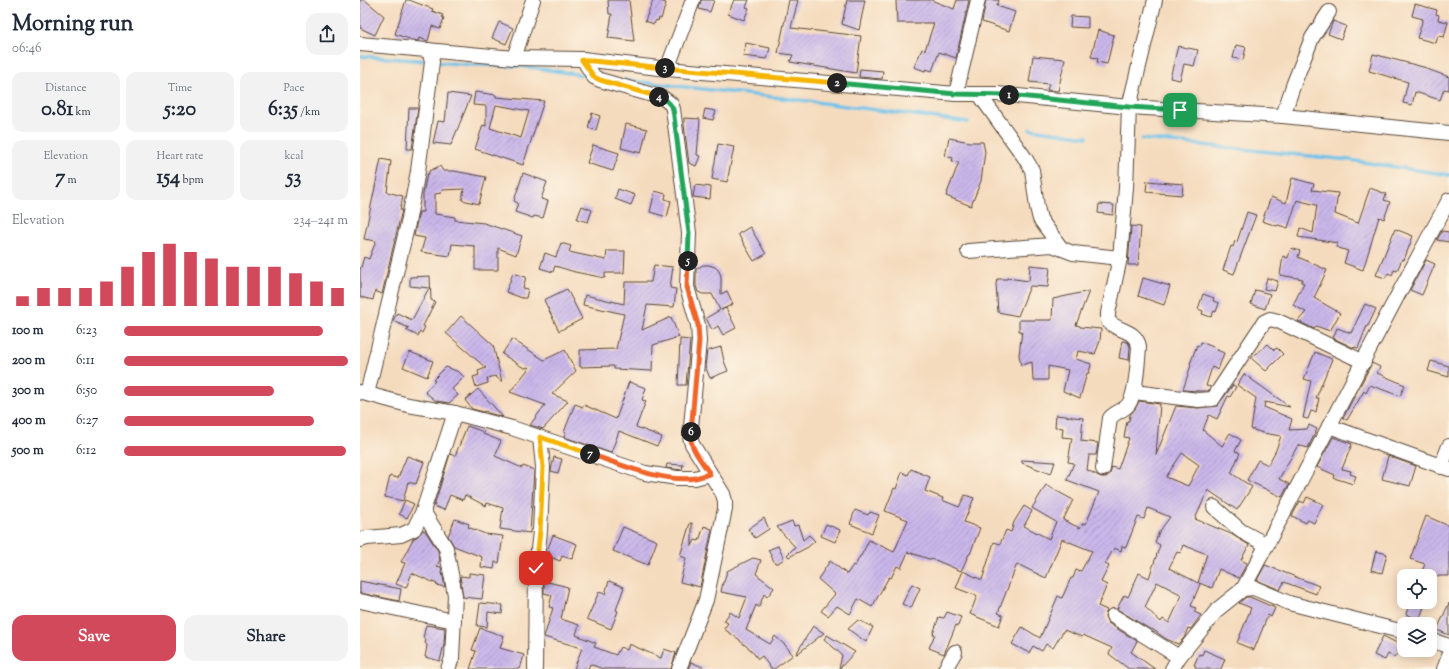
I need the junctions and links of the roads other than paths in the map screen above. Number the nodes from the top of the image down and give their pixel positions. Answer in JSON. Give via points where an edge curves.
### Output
{"nodes":[{"id":1,"x":533,"y":0,"type":"edge"},
{"id":2,"x":693,"y":0,"type":"edge"},
{"id":3,"x":978,"y":0,"type":"edge"},
{"id":4,"x":1155,"y":0,"type":"edge"},
{"id":5,"x":1329,"y":12,"type":"dead end"},
{"id":6,"x":360,"y":44,"type":"edge"},
{"id":7,"x":429,"y":50,"type":"junction"},
{"id":8,"x":514,"y":58,"type":"junction"},
{"id":9,"x":582,"y":60,"type":"junction"},
{"id":10,"x":667,"y":68,"type":"junction"},
{"id":11,"x":956,"y":94,"type":"junction"},
{"id":12,"x":979,"y":94,"type":"junction"},
{"id":13,"x":1129,"y":107,"type":"junction"},
{"id":14,"x":1283,"y":116,"type":"junction"},
{"id":15,"x":1449,"y":133,"type":"edge"},
{"id":16,"x":1449,"y":200,"type":"edge"},
{"id":17,"x":1061,"y":248,"type":"junction"},
{"id":18,"x":968,"y":251,"type":"dead end"},
{"id":19,"x":1120,"y":258,"type":"junction"},
{"id":20,"x":1364,"y":362,"type":"junction"},
{"id":21,"x":1134,"y":392,"type":"junction"},
{"id":22,"x":363,"y":393,"type":"edge"},
{"id":23,"x":455,"y":413,"type":"junction"},
{"id":24,"x":1329,"y":426,"type":"junction"},
{"id":25,"x":540,"y":437,"type":"junction"},
{"id":26,"x":1449,"y":446,"type":"edge"},
{"id":27,"x":1445,"y":468,"type":"edge"},
{"id":28,"x":1103,"y":469,"type":"dead end"},
{"id":29,"x":710,"y":474,"type":"junction"},
{"id":30,"x":1214,"y":507,"type":"dead end"},
{"id":31,"x":423,"y":511,"type":"junction"},
{"id":32,"x":360,"y":540,"type":"edge"},
{"id":33,"x":1267,"y":545,"type":"junction"},
{"id":34,"x":1243,"y":589,"type":"junction"},
{"id":35,"x":360,"y":601,"type":"edge"},
{"id":36,"x":1114,"y":616,"type":"dead end"},
{"id":37,"x":454,"y":621,"type":"junction"},
{"id":38,"x":1397,"y":630,"type":"edge"},
{"id":39,"x":1437,"y":642,"type":"edge"},
{"id":40,"x":1449,"y":646,"type":"edge"},
{"id":41,"x":954,"y":652,"type":"dead end"},
{"id":42,"x":1179,"y":656,"type":"junction"},
{"id":43,"x":1449,"y":656,"type":"edge"},
{"id":44,"x":448,"y":669,"type":"edge"},
{"id":45,"x":535,"y":669,"type":"edge"},
{"id":46,"x":679,"y":669,"type":"edge"},
{"id":47,"x":945,"y":669,"type":"edge"},
{"id":48,"x":1172,"y":669,"type":"edge"},
{"id":49,"x":1444,"y":669,"type":"edge"}],
"edges":[{"from":1,"to":8,"type":"street"},
{"from":2,"to":10,"type":"street"},
{"from":3,"to":11,"type":"street"},
{"from":4,"to":13,"type":"street"},
{"from":5,"to":14,"type":"street","via":[[1312,38]]},
{"from":6,"to":7,"type":"street"},
{"from":7,"to":8,"type":"street"},
{"from":7,"to":22,"type":"street","via":[[432,62],[418,171],[408,223]]},
{"from":8,"to":9,"type":"street"},
{"from":9,"to":10,"type":"street"},
{"from":9,"to":29,"type":"street","via":[[594,77],[664,98],[673,109],[689,233],[687,287],[698,325],[699,341],[690,437]]},
{"from":10,"to":11,"type":"street"},
{"from":11,"to":12,"type":"street"},
{"from":12,"to":13,"type":"street"},
{"from":12,"to":17,"type":"street","via":[[1032,170],[1040,219]]},
{"from":13,"to":14,"type":"street"},
{"from":13,"to":19,"type":"street"},
{"from":14,"to":15,"type":"street"},
{"from":16,"to":20,"type":"street"},
{"from":17,"to":18,"type":"street","via":[[1052,245]]},
{"from":17,"to":19,"type":"street","via":[[1081,254]]},
{"from":19,"to":21,"type":"street","via":[[1108,321],[1138,339]]},
{"from":20,"to":21,"type":"street","via":[[1270,319],[1264,322],[1213,399],[1198,400]]},
{"from":20,"to":24,"type":"street"},
{"from":21,"to":28,"type":"street","via":[[1129,405],[1110,418]]},
{"from":22,"to":23,"type":"street","via":[[408,405]]},
{"from":23,"to":25,"type":"street"},
{"from":23,"to":31,"type":"street"},
{"from":24,"to":27,"type":"street"},
{"from":24,"to":33,"type":"street"},
{"from":25,"to":29,"type":"street","via":[[646,473],[677,478],[695,478]]},
{"from":25,"to":45,"type":"street","via":[[543,467],[536,568]]},
{"from":26,"to":27,"type":"street"},
{"from":29,"to":46,"type":"street","via":[[723,494],[725,509],[706,600]]},
{"from":30,"to":33,"type":"street","via":[[1241,531]]},
{"from":31,"to":32,"type":"street","via":[[414,529],[408,533]]},
{"from":31,"to":37,"type":"street","via":[[446,548],[456,595]]},
{"from":33,"to":34,"type":"street"},
{"from":34,"to":38,"type":"street","via":[[1254,588],[1289,603]]},
{"from":34,"to":42,"type":"street","via":[[1218,608]]},
{"from":35,"to":37,"type":"street"},
{"from":36,"to":42,"type":"street"},
{"from":37,"to":44,"type":"street","via":[[452,658]]},
{"from":39,"to":40,"type":"street"},
{"from":41,"to":47,"type":"street"},
{"from":42,"to":48,"type":"street"},
{"from":43,"to":49,"type":"street"}]}
